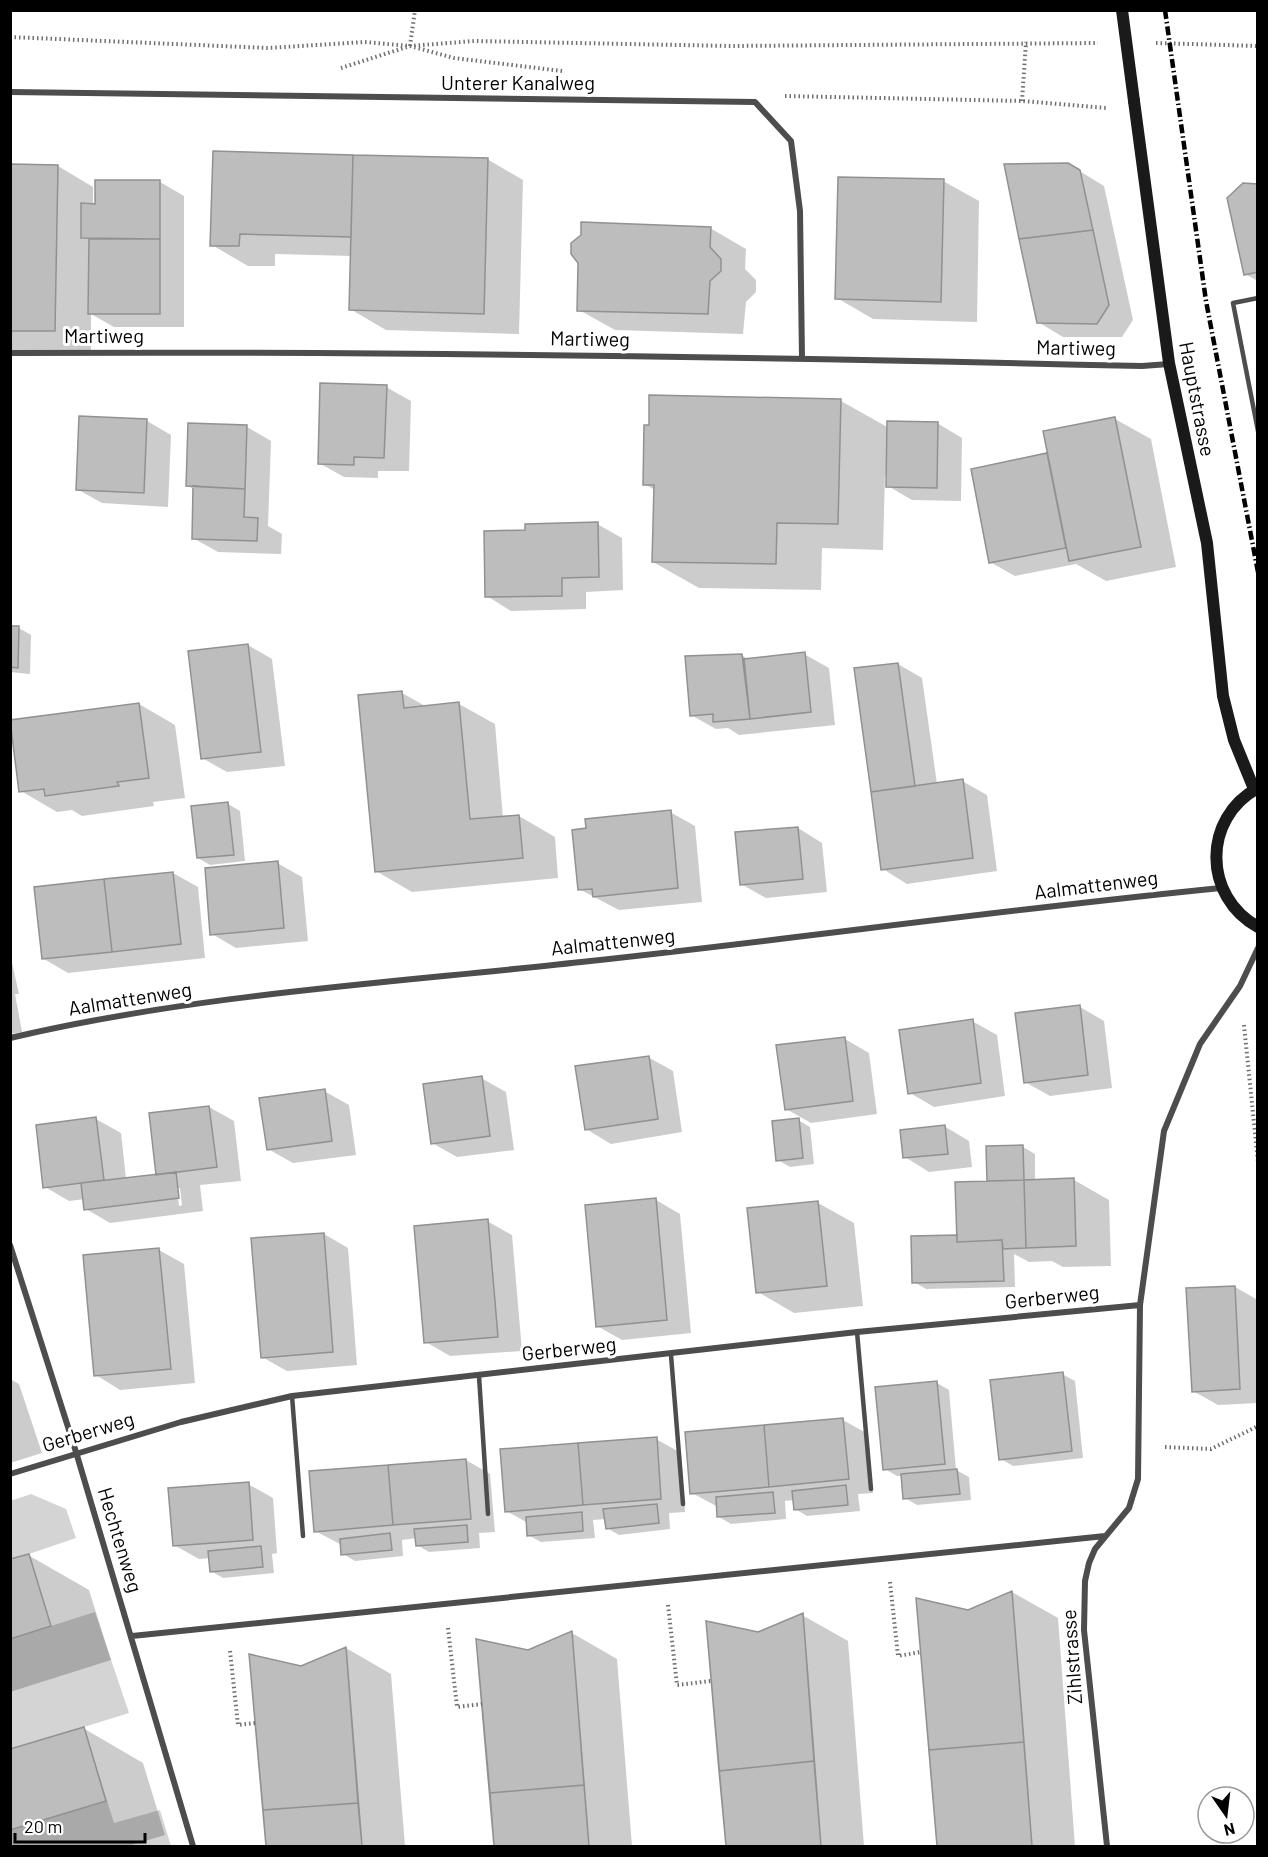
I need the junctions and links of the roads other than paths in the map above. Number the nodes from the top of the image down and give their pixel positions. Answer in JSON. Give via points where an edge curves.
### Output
{"nodes":[{"id":1,"x":1122,"y":10,"type":"edge"},
{"id":2,"x":10,"y":92,"type":"edge"},
{"id":3,"x":1257,"y":298,"type":"edge"},
{"id":4,"x":10,"y":353,"type":"edge"},
{"id":5,"x":802,"y":357,"type":"junction"},
{"id":6,"x":1169,"y":363,"type":"junction"},
{"id":7,"x":1257,"y":431,"type":"edge"},
{"id":8,"x":1256,"y":788,"type":"edge"},
{"id":9,"x":1221,"y":888,"type":"junction"},
{"id":10,"x":1257,"y":927,"type":"edge"},
{"id":11,"x":1257,"y":948,"type":"edge"},
{"id":12,"x":10,"y":1038,"type":"edge"},
{"id":13,"x":10,"y":1245,"type":"edge"},
{"id":14,"x":1140,"y":1305,"type":"junction"},
{"id":15,"x":856,"y":1332,"type":"junction"},
{"id":16,"x":671,"y":1355,"type":"junction"},
{"id":17,"x":478,"y":1376,"type":"junction"},
{"id":18,"x":292,"y":1396,"type":"junction"},
{"id":19,"x":76,"y":1452,"type":"junction"},
{"id":20,"x":10,"y":1474,"type":"edge"},
{"id":21,"x":871,"y":1489,"type":"dead end"},
{"id":22,"x":683,"y":1504,"type":"dead end"},
{"id":23,"x":488,"y":1514,"type":"dead end"},
{"id":24,"x":303,"y":1536,"type":"dead end"},
{"id":25,"x":1105,"y":1536,"type":"junction"},
{"id":26,"x":132,"y":1636,"type":"junction"},
{"id":27,"x":193,"y":1846,"type":"edge"},
{"id":28,"x":1107,"y":1846,"type":"edge"}],
"edges":[{"from":1,"to":6,"type":"main road","name":"Hauptstrasse","bridge":true},
{"from":2,"to":5,"type":"street","name":"Unterer Kanalweg","via":[[755,102],[791,141],[800,211]]},
{"from":3,"to":7,"type":"lane","via":[[1233,303]]},
{"from":4,"to":5,"type":"street","name":"Martiweg"},
{"from":5,"to":6,"type":"street","name":"Martiweg","via":[[1142,366]]},
{"from":6,"to":8,"type":"main road","name":"Hauptstrasse","via":[[1207,543],[1223,696],[1234,740]]},
{"from":8,"to":9,"type":"main road","via":[[1237,803],[1224,821],[1216,843],[1215,865]]},
{"from":9,"to":10,"type":"main road","via":[[1231,906]]},
{"from":9,"to":12,"type":"street","name":"Aalmattenweg","via":[[734,946],[202,1003]]},
{"from":11,"to":14,"type":"street","via":[[1240,986],[1200,1044],[1164,1131]]},
{"from":13,"to":19,"type":"street","name":"Hechtenweg"},
{"from":14,"to":15,"type":"street","name":"Gerberweg"},
{"from":14,"to":25,"type":"street","name":"Zihlstrasse","via":[[1138,1479],[1129,1508]]},
{"from":15,"to":16,"type":"street","name":"Gerberweg"},
{"from":15,"to":21,"type":"lane"},
{"from":16,"to":17,"type":"street","name":"Gerberweg"},
{"from":16,"to":22,"type":"lane"},
{"from":17,"to":18,"type":"street","name":"Gerberweg"},
{"from":17,"to":23,"type":"lane"},
{"from":18,"to":19,"type":"street","name":"Gerberweg"},
{"from":18,"to":24,"type":"lane"},
{"from":19,"to":20,"type":"street","name":"Gerberweg"},
{"from":19,"to":26,"type":"street","name":"Hechtenweg"},
{"from":25,"to":26,"type":"street"},
{"from":25,"to":28,"type":"street","name":"Zihlstrasse","via":[[1089,1563],[1084,1618]]},
{"from":26,"to":27,"type":"street","name":"Hechtenweg"}]}
